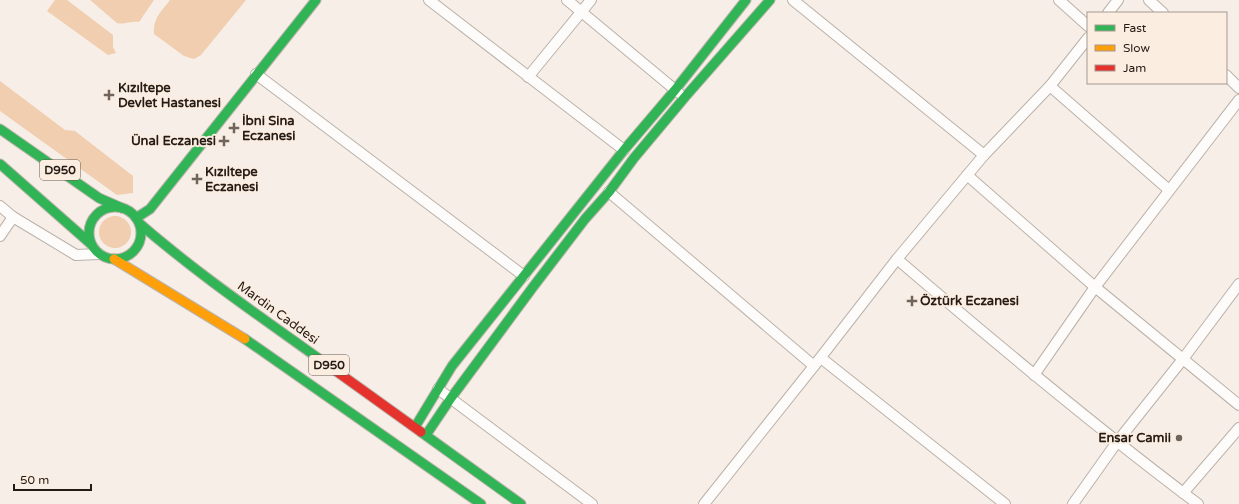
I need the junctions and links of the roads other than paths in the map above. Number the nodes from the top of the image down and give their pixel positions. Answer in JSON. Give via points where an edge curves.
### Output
{"nodes":[{"id":1,"x":316,"y":0,"type":"edge"},
{"id":2,"x":429,"y":0,"type":"edge"},
{"id":3,"x":567,"y":0,"type":"edge"},
{"id":4,"x":591,"y":0,"type":"edge"},
{"id":5,"x":746,"y":0,"type":"edge"},
{"id":6,"x":770,"y":0,"type":"edge"},
{"id":7,"x":793,"y":0,"type":"edge"},
{"id":8,"x":1059,"y":0,"type":"edge"},
{"id":9,"x":1118,"y":0,"type":"edge"},
{"id":10,"x":1150,"y":0,"type":"edge"},
{"id":11,"x":582,"y":12,"type":"junction"},
{"id":12,"x":1109,"y":12,"type":"edge"},
{"id":13,"x":1162,"y":12,"type":"edge"},
{"id":14,"x":1087,"y":25,"type":"edge"},
{"id":15,"x":1087,"y":39,"type":"edge"},
{"id":16,"x":256,"y":74,"type":"junction"},
{"id":17,"x":1227,"y":76,"type":"edge"},
{"id":18,"x":528,"y":77,"type":"junction"},
{"id":19,"x":1050,"y":86,"type":"junction"},
{"id":20,"x":1239,"y":88,"type":"edge"},
{"id":21,"x":675,"y":90,"type":"junction"},
{"id":22,"x":685,"y":97,"type":"junction"},
{"id":23,"x":1239,"y":100,"type":"edge"},
{"id":24,"x":0,"y":129,"type":"edge"},
{"id":25,"x":624,"y":150,"type":"junction"},
{"id":26,"x":984,"y":155,"type":"junction"},
{"id":27,"x":0,"y":164,"type":"edge"},
{"id":28,"x":967,"y":175,"type":"junction"},
{"id":29,"x":1169,"y":190,"type":"junction"},
{"id":30,"x":609,"y":192,"type":"junction"},
{"id":31,"x":0,"y":206,"type":"edge"},
{"id":32,"x":122,"y":208,"type":"junction"},
{"id":33,"x":13,"y":217,"type":"junction"},
{"id":34,"x":138,"y":220,"type":"junction"},
{"id":35,"x":0,"y":236,"type":"edge"},
{"id":36,"x":91,"y":244,"type":"junction"},
{"id":37,"x":99,"y":254,"type":"junction"},
{"id":38,"x":114,"y":259,"type":"junction"},
{"id":39,"x":897,"y":259,"type":"junction"},
{"id":40,"x":524,"y":276,"type":"junction"},
{"id":41,"x":1239,"y":284,"type":"edge"},
{"id":42,"x":1095,"y":287,"type":"junction"},
{"id":43,"x":821,"y":358,"type":"junction"},
{"id":44,"x":1183,"y":359,"type":"junction"},
{"id":45,"x":814,"y":366,"type":"junction"},
{"id":46,"x":1034,"y":375,"type":"junction"},
{"id":47,"x":438,"y":389,"type":"junction"},
{"id":48,"x":451,"y":398,"type":"junction"},
{"id":49,"x":1239,"y":405,"type":"edge"},
{"id":50,"x":415,"y":427,"type":"junction"},
{"id":51,"x":1239,"y":428,"type":"edge"},
{"id":52,"x":426,"y":435,"type":"junction"},
{"id":53,"x":1117,"y":442,"type":"junction"},
{"id":54,"x":1182,"y":493,"type":"junction"},
{"id":55,"x":481,"y":504,"type":"edge"},
{"id":56,"x":521,"y":504,"type":"edge"},
{"id":57,"x":592,"y":504,"type":"edge"},
{"id":58,"x":704,"y":504,"type":"edge"},
{"id":59,"x":1005,"y":504,"type":"edge"},
{"id":60,"x":1073,"y":504,"type":"edge"},
{"id":61,"x":1198,"y":504,"type":"edge"}],
"edges":[{"from":1,"to":16,"type":"main road"},
{"from":2,"to":18,"type":"street"},
{"from":3,"to":11,"type":"street"},
{"from":4,"to":11,"type":"street"},
{"from":5,"to":21,"type":"main road"},
{"from":6,"to":22,"type":"main road"},
{"from":7,"to":26,"type":"street"},
{"from":8,"to":14,"type":"street"},
{"from":9,"to":12,"type":"street"},
{"from":10,"to":13,"type":"street"},
{"from":11,"to":18,"type":"street"},
{"from":11,"to":21,"type":"street"},
{"from":15,"to":19,"type":"street"},
{"from":16,"to":34,"type":"main road","via":[[205,141],[150,209]]},
{"from":16,"to":40,"type":"street"},
{"from":17,"to":20,"type":"street"},
{"from":18,"to":25,"type":"street"},
{"from":19,"to":26,"type":"street"},
{"from":19,"to":29,"type":"street"},
{"from":21,"to":22,"type":"street"},
{"from":21,"to":25,"type":"main road"},
{"from":22,"to":30,"type":"main road"},
{"from":23,"to":29,"type":"street"},
{"from":24,"to":32,"type":"main road","name":"Mardin Caddesi","number":"D950","via":[[99,198]]},
{"from":25,"to":40,"type":"main road"},
{"from":26,"to":28,"type":"street"},
{"from":27,"to":36,"type":"main road","number":"D950"},
{"from":28,"to":39,"type":"street"},
{"from":28,"to":42,"type":"street"},
{"from":29,"to":42,"type":"street"},
{"from":30,"to":45,"type":"street"},
{"from":30,"to":48,"type":"main road","via":[[542,275]]},
{"from":31,"to":33,"type":"street"},
{"from":32,"to":34,"type":"main road","name":"Mardin Caddesi","via":[[130,211]]},
{"from":32,"to":36,"type":"main road","via":[[113,207],[97,214],[89,229]]},
{"from":33,"to":35,"type":"street"},
{"from":33,"to":37,"type":"street","via":[[76,255]]},
{"from":34,"to":38,"type":"main road","via":[[141,236],[135,251],[129,256]]},
{"from":34,"to":50,"type":"main road","name":"Mardin Caddesi","number":"D950","via":[[210,280]]},
{"from":36,"to":37,"type":"main road"},
{"from":37,"to":38,"type":"main road"},
{"from":38,"to":55,"type":"main road","number":"D950","via":[[238,334]]},
{"from":39,"to":43,"type":"street"},
{"from":39,"to":46,"type":"street"},
{"from":40,"to":47,"type":"main road","via":[[452,366]]},
{"from":41,"to":44,"type":"street"},
{"from":42,"to":44,"type":"street"},
{"from":42,"to":46,"type":"street"},
{"from":43,"to":45,"type":"street"},
{"from":43,"to":59,"type":"street"},
{"from":44,"to":49,"type":"street"},
{"from":44,"to":53,"type":"street"},
{"from":45,"to":58,"type":"street"},
{"from":46,"to":53,"type":"street"},
{"from":47,"to":48,"type":"street"},
{"from":47,"to":50,"type":"main road"},
{"from":48,"to":52,"type":"main road"},
{"from":48,"to":57,"type":"street"},
{"from":50,"to":52,"type":"main road","name":"Mardin Caddesi","number":"D950"},
{"from":51,"to":54,"type":"street"},
{"from":52,"to":56,"type":"main road","name":"Mardin Caddesi","number":"D950"},
{"from":53,"to":54,"type":"street"},
{"from":53,"to":60,"type":"street"},
{"from":54,"to":61,"type":"street"}]}
